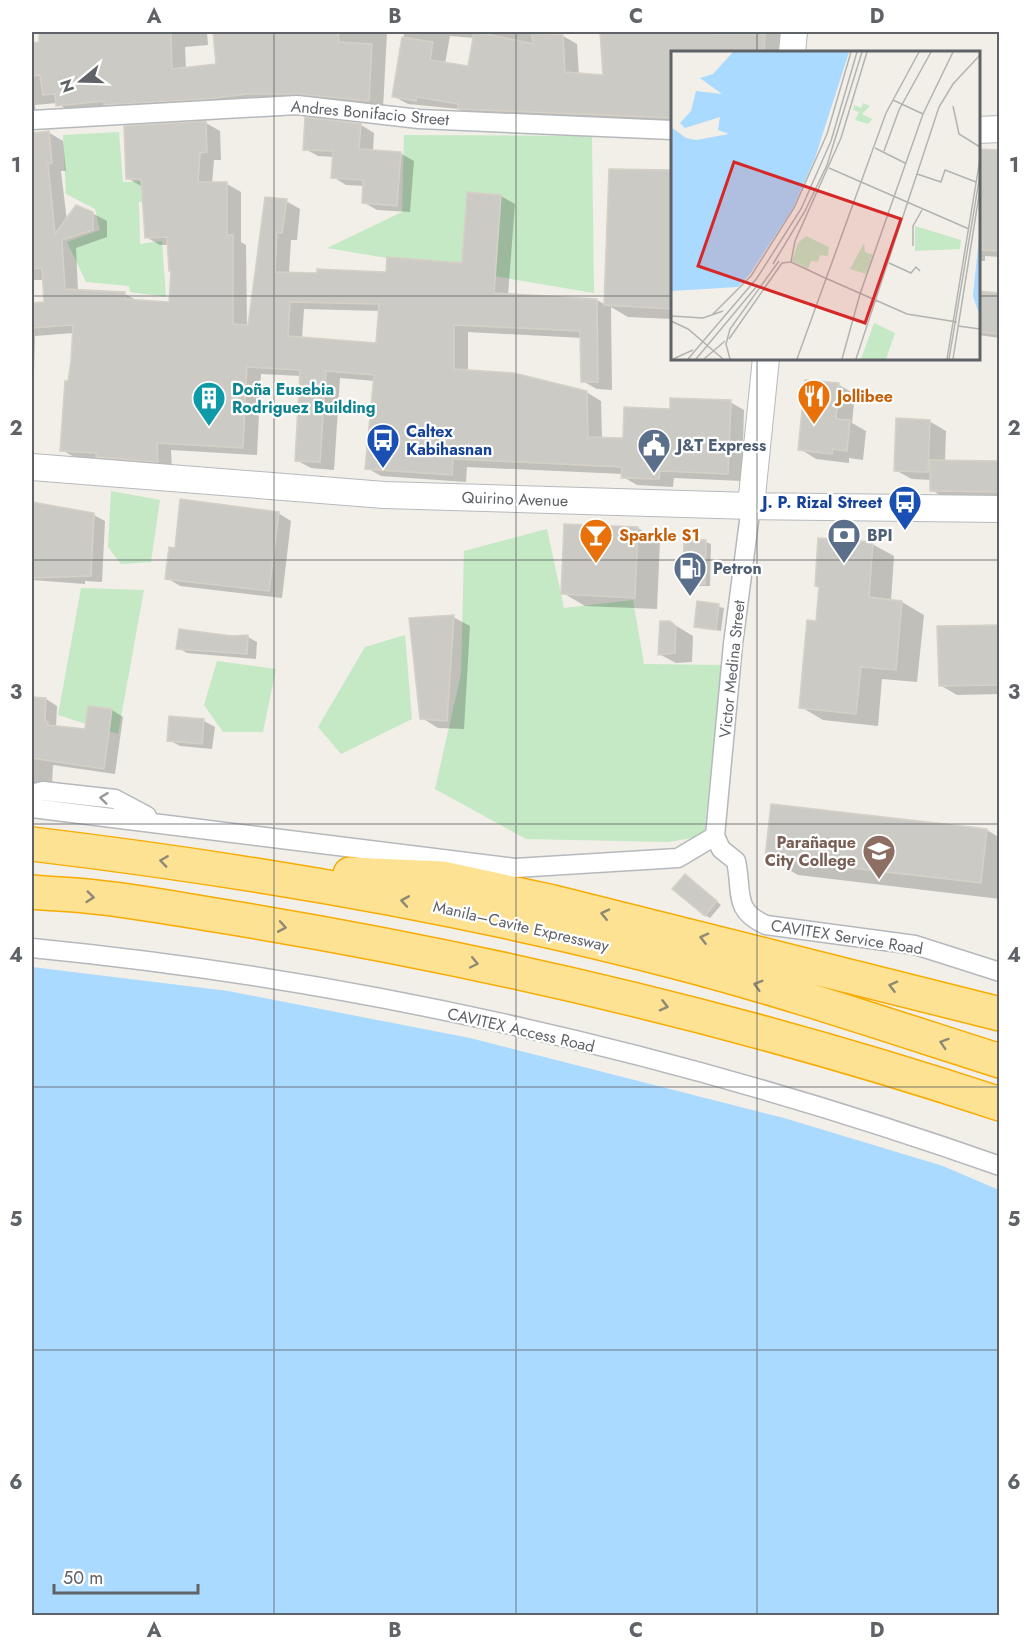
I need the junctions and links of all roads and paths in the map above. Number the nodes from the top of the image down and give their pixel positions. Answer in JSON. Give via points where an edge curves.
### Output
{"nodes":[{"id":1,"x":794,"y":32,"type":"edge"},
{"id":2,"x":792,"y":51,"type":"edge"},
{"id":3,"x":32,"y":120,"type":"edge"},
{"id":4,"x":999,"y":129,"type":"edge"},
{"id":5,"x":671,"y":130,"type":"edge"},
{"id":6,"x":980,"y":130,"type":"edge"},
{"id":7,"x":766,"y":360,"type":"edge"},
{"id":8,"x":32,"y":467,"type":"edge"},
{"id":9,"x":751,"y":506,"type":"junction"},
{"id":10,"x":999,"y":509,"type":"edge"},
{"id":11,"x":32,"y":794,"type":"edge"},
{"id":12,"x":32,"y":808,"type":"edge"},
{"id":13,"x":157,"y":822,"type":"junction"},
{"id":14,"x":715,"y":836,"type":"junction"},
{"id":15,"x":32,"y":844,"type":"edge"},
{"id":16,"x":222,"y":868,"type":"junction"},
{"id":17,"x":32,"y":892,"type":"edge"},
{"id":18,"x":32,"y":948,"type":"edge"},
{"id":19,"x":999,"y":972,"type":"edge"},
{"id":20,"x":999,"y":1014,"type":"edge"},
{"id":21,"x":999,"y":1061,"type":"edge"},
{"id":22,"x":999,"y":1104,"type":"edge"},
{"id":23,"x":999,"y":1166,"type":"edge"}],
"edges":[{"from":1,"to":2,"type":"main road"},
{"from":3,"to":5,"type":"street","name":"Andres Bonifacio Street","via":[[297,105],[418,119]]},
{"from":4,"to":6,"type":"main road"},
{"from":7,"to":9,"type":"main road","name":"Victor Medina Street"},
{"from":8,"to":9,"type":"main road","name":"Quirino Avenue","via":[[384,495]]},
{"from":9,"to":10,"type":"main road","name":"Quirino Avenue"},
{"from":9,"to":14,"type":"street","name":"Victor Medina Street"},
{"from":13,"to":11,"type":"street","one_way":true,"via":[[115,799],[43,791]]},
{"from":12,"to":13,"type":"street"},
{"from":13,"to":14,"type":"street","via":[[515,868],[678,858]]},
{"from":14,"to":19,"type":"street","name":"CAVITEX Service Road","via":[[721,849],[736,861],[741,901],[751,918],[766,925],[915,945]]},
{"from":16,"to":15,"type":"highway","name":"Manila–Cavite Expressway","one_way":true},
{"from":20,"to":16,"type":"highway","one_way":true,"via":[[662,927],[442,878]]},
{"from":21,"to":16,"type":"highway","name":"Manila–Cavite Expressway","one_way":true,"via":[[679,962],[436,907]]},
{"from":17,"to":22,"type":"highway","one_way":true,"via":[[88,896],[214,915],[518,972],[765,1031]]},
{"from":18,"to":23,"type":"street","name":"CAVITEX Access Road","via":[[230,971],[559,1037],[819,1105]]}]}
